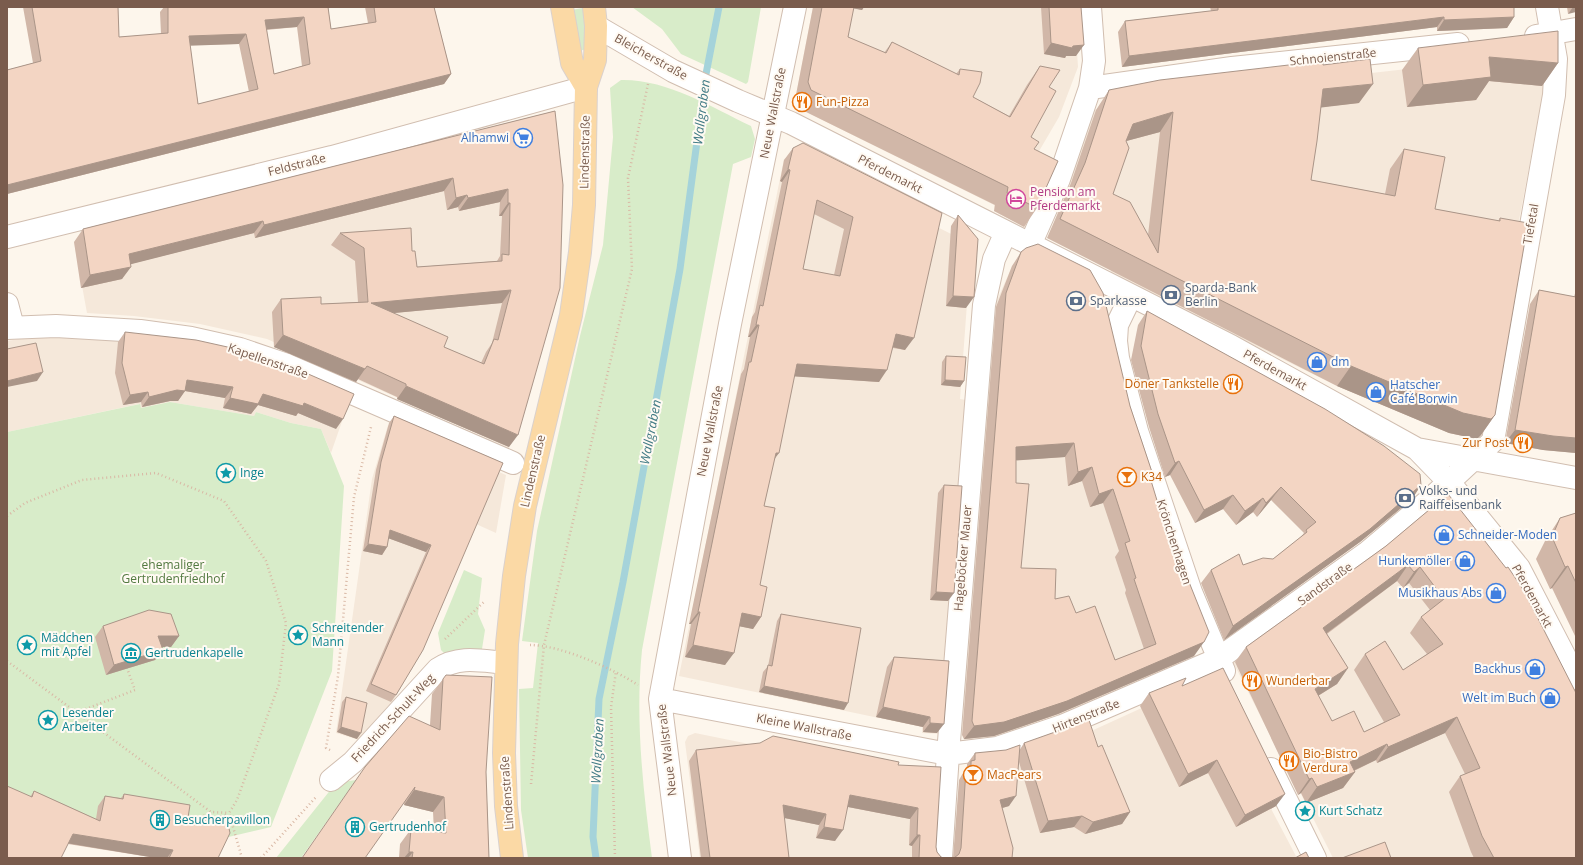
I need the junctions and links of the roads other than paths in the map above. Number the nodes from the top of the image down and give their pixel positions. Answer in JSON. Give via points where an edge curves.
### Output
{"nodes":[{"id":1,"x":562,"y":7,"type":"edge"},
{"id":2,"x":795,"y":7,"type":"edge"},
{"id":3,"x":1090,"y":7,"type":"edge"},
{"id":4,"x":1547,"y":7,"type":"edge"},
{"id":5,"x":595,"y":16,"type":"edge"},
{"id":6,"x":1576,"y":29,"type":"edge"},
{"id":7,"x":1551,"y":33,"type":"junction"},
{"id":8,"x":1514,"y":39,"type":"edge"},
{"id":9,"x":1478,"y":42,"type":"edge"},
{"id":10,"x":586,"y":87,"type":"junction"},
{"id":11,"x":1090,"y":88,"type":"junction"},
{"id":12,"x":773,"y":116,"type":"junction"},
{"id":13,"x":1006,"y":232,"type":"junction"},
{"id":14,"x":7,"y":237,"type":"edge"},
{"id":15,"x":1033,"y":238,"type":"junction"},
{"id":16,"x":1131,"y":296,"type":"junction"},
{"id":17,"x":7,"y":304,"type":"edge"},
{"id":18,"x":10,"y":327,"type":"edge"},
{"id":19,"x":1416,"y":450,"type":"junction"},
{"id":20,"x":1472,"y":460,"type":"junction"},
{"id":21,"x":513,"y":463,"type":"dead end"},
{"id":22,"x":1566,"y":477,"type":"edge"},
{"id":23,"x":1449,"y":482,"type":"junction"},
{"id":24,"x":1218,"y":659,"type":"junction"},
{"id":25,"x":506,"y":663,"type":"junction"},
{"id":26,"x":1576,"y":678,"type":"edge"},
{"id":27,"x":1232,"y":688,"type":"edge"},
{"id":28,"x":660,"y":699,"type":"junction"},
{"id":29,"x":1264,"y":753,"type":"edge"},
{"id":30,"x":948,"y":754,"type":"junction"},
{"id":31,"x":331,"y":780,"type":"road end"},
{"id":32,"x":512,"y":858,"type":"edge"},
{"id":33,"x":680,"y":858,"type":"edge"},
{"id":34,"x":941,"y":858,"type":"edge"},
{"id":35,"x":1315,"y":858,"type":"edge"}],
"edges":[{"from":1,"to":10,"type":"main road","via":[[572,62]]},
{"from":2,"to":12,"type":"street","name":"Neue Wallstraße"},
{"from":3,"to":11,"type":"street","via":[[1094,61]]},
{"from":4,"to":7,"type":"street","name":"Tiefetal"},
{"from":5,"to":10,"type":"main road","via":[[595,60]]},
{"from":5,"to":12,"type":"street","name":"Bleicherstraße","via":[[653,60],[738,102]]},
{"from":6,"to":7,"type":"street"},
{"from":7,"to":8,"type":"street"},
{"from":7,"to":20,"type":"street","name":"Tiefetal","via":[[1556,59],[1554,95],[1493,441]]},
{"from":9,"to":11,"type":"street","name":"Schnoienstraße","via":[[1239,68]]},
{"from":10,"to":14,"type":"street","name":"Feldstraße","via":[[332,157]]},
{"from":10,"to":25,"type":"main road","name":"Lindenstraße","via":[[584,205],[580,252],[571,315],[525,506],[514,576]]},
{"from":11,"to":15,"type":"street","via":[[1059,179]]},
{"from":12,"to":13,"type":"street","name":"Pferdemarkt"},
{"from":12,"to":28,"type":"street","name":"Neue Wallstraße","via":[[730,324]]},
{"from":13,"to":15,"type":"street","name":"Pferdemarkt"},
{"from":13,"to":30,"type":"street","name":"Hageböcker Mauer","via":[[994,259],[984,305]]},
{"from":15,"to":16,"type":"street","name":"Pferdemarkt"},
{"from":16,"to":19,"type":"street","name":"Pferdemarkt","via":[[1231,346]]},
{"from":16,"to":24,"type":"street","name":"Krönchenhagen","via":[[1117,325],[1118,358],[1138,431],[1191,592]]},
{"from":17,"to":18,"type":"street"},
{"from":18,"to":21,"type":"street","name":"Kapellenstraße","via":[[56,326],[132,330],[191,338],[240,349],[288,365]]},
{"from":19,"to":20,"type":"street","name":"Pferdemarkt"},
{"from":19,"to":23,"type":"street","name":"Pferdemarkt"},
{"from":20,"to":22,"type":"street","name":"Pferdemarkt"},
{"from":20,"to":23,"type":"street"},
{"from":23,"to":24,"type":"street","name":"Sandstraße","via":[[1368,552]]},
{"from":23,"to":26,"type":"street","name":"Pferdemarkt","via":[[1519,568]]},
{"from":24,"to":27,"type":"street","name":"Krönchenhagen"},
{"from":24,"to":30,"type":"street","name":"Hirtenstraße","via":[[1062,726],[997,748]]},
{"from":25,"to":31,"type":"street","name":"Friedrich-Schult-Weg","via":[[463,660],[449,662],[438,669],[353,762]]},
{"from":25,"to":32,"type":"main road","name":"Lindenstraße","via":[[504,761]]},
{"from":28,"to":30,"type":"street","name":"Kleine Wallstraße"},
{"from":28,"to":33,"type":"street","name":"Neue Wallstraße"},
{"from":29,"to":35,"type":"street"},
{"from":30,"to":34,"type":"street","name":"Hageböcker Mauer"}]}
